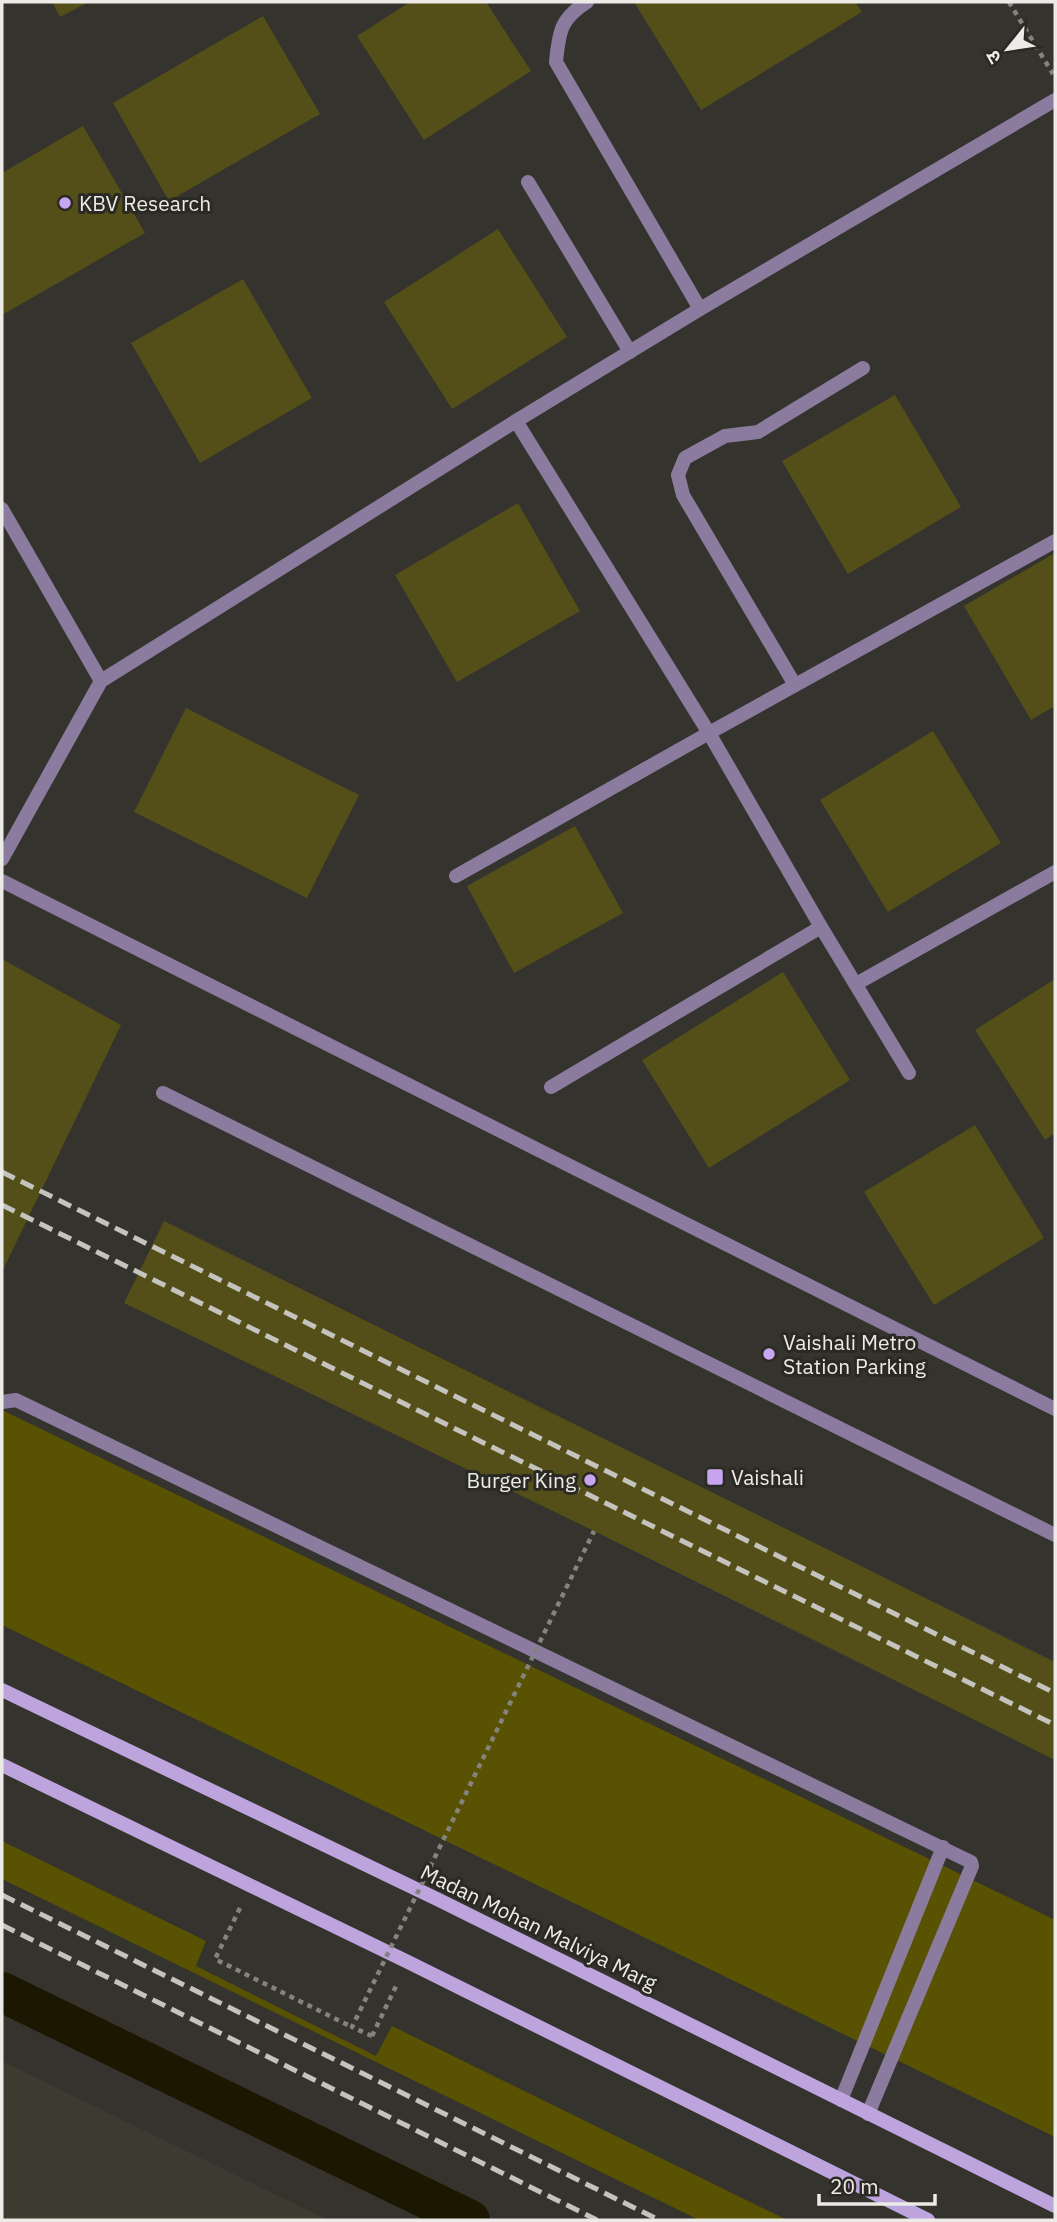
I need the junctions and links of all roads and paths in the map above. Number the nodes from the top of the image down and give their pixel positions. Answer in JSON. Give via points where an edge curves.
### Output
{"nodes":[{"id":1,"x":587,"y":2,"type":"edge"},
{"id":2,"x":1009,"y":2,"type":"edge"},
{"id":3,"x":1055,"y":77,"type":"edge"},
{"id":4,"x":1055,"y":100,"type":"edge"},
{"id":5,"x":528,"y":182,"type":"dead end"},
{"id":6,"x":700,"y":309,"type":"junction"},
{"id":7,"x":630,"y":352,"type":"junction"},
{"id":8,"x":863,"y":368,"type":"dead end"},
{"id":9,"x":516,"y":421,"type":"junction"},
{"id":10,"x":2,"y":509,"type":"edge"},
{"id":11,"x":1055,"y":541,"type":"edge"},
{"id":12,"x":101,"y":681,"type":"junction"},
{"id":13,"x":795,"y":685,"type":"junction"},
{"id":14,"x":709,"y":733,"type":"junction"},
{"id":15,"x":2,"y":859,"type":"edge"},
{"id":16,"x":1055,"y":872,"type":"edge"},
{"id":17,"x":456,"y":876,"type":"dead end"},
{"id":18,"x":2,"y":881,"type":"edge"},
{"id":19,"x":821,"y":927,"type":"junction"},
{"id":20,"x":856,"y":985,"type":"junction"},
{"id":21,"x":909,"y":1073,"type":"dead end"},
{"id":22,"x":551,"y":1087,"type":"dead end"},
{"id":23,"x":163,"y":1093,"type":"dead end"},
{"id":24,"x":2,"y":1402,"type":"edge"},
{"id":25,"x":1055,"y":1409,"type":"edge"},
{"id":26,"x":594,"y":1531,"type":"dead end"},
{"id":27,"x":1055,"y":1535,"type":"edge"},
{"id":28,"x":2,"y":1690,"type":"edge"},
{"id":29,"x":2,"y":1765,"type":"edge"},
{"id":30,"x":943,"y":1847,"type":"junction"},
{"id":31,"x":250,"y":1885,"type":"junction"},
{"id":32,"x":408,"y":1962,"type":"junction"},
{"id":33,"x":352,"y":2027,"type":"junction"},
{"id":34,"x":841,"y":2100,"type":"junction"},
{"id":35,"x":868,"y":2114,"type":"junction"},
{"id":36,"x":1055,"y":2206,"type":"edge"},
{"id":37,"x":928,"y":2220,"type":"edge"}],
"edges":[{"from":1,"to":6,"type":"street","via":[[569,13],[558,40],[556,61]]},
{"from":2,"to":3,"type":"path"},
{"from":4,"to":6,"type":"street"},
{"from":5,"to":7,"type":"street"},
{"from":6,"to":7,"type":"street"},
{"from":7,"to":9,"type":"street"},
{"from":8,"to":13,"type":"street","via":[[758,432],[725,436],[685,458],[678,475],[683,495]]},
{"from":9,"to":12,"type":"street"},
{"from":9,"to":14,"type":"street"},
{"from":10,"to":12,"type":"street"},
{"from":11,"to":13,"type":"street"},
{"from":12,"to":15,"type":"street"},
{"from":13,"to":14,"type":"street"},
{"from":14,"to":17,"type":"street"},
{"from":14,"to":19,"type":"street"},
{"from":16,"to":20,"type":"street"},
{"from":18,"to":25,"type":"street"},
{"from":19,"to":20,"type":"street"},
{"from":19,"to":22,"type":"street"},
{"from":20,"to":21,"type":"street"},
{"from":23,"to":27,"type":"street"},
{"from":24,"to":30,"type":"street","via":[[11,1399],[25,1405]]},
{"from":26,"to":33,"type":"path","bridge":true},
{"from":28,"to":34,"type":"main road","name":"Madan Mohan Malviya Marg"},
{"from":29,"to":31,"type":"main road"},
{"from":30,"to":34,"type":"street"},
{"from":30,"to":35,"type":"street","via":[[972,1866]]},
{"from":31,"to":32,"type":"main road"},
{"from":31,"to":33,"type":"path","via":[[215,1959]]},
{"from":32,"to":33,"type":"path","bridge":true,"via":[[372,2036]]},
{"from":32,"to":37,"type":"main road"},
{"from":34,"to":35,"type":"main road","name":"Madan Mohan Malviya Marg"},
{"from":35,"to":36,"type":"main road","name":"Madan Mohan Malviya Marg"}]}
